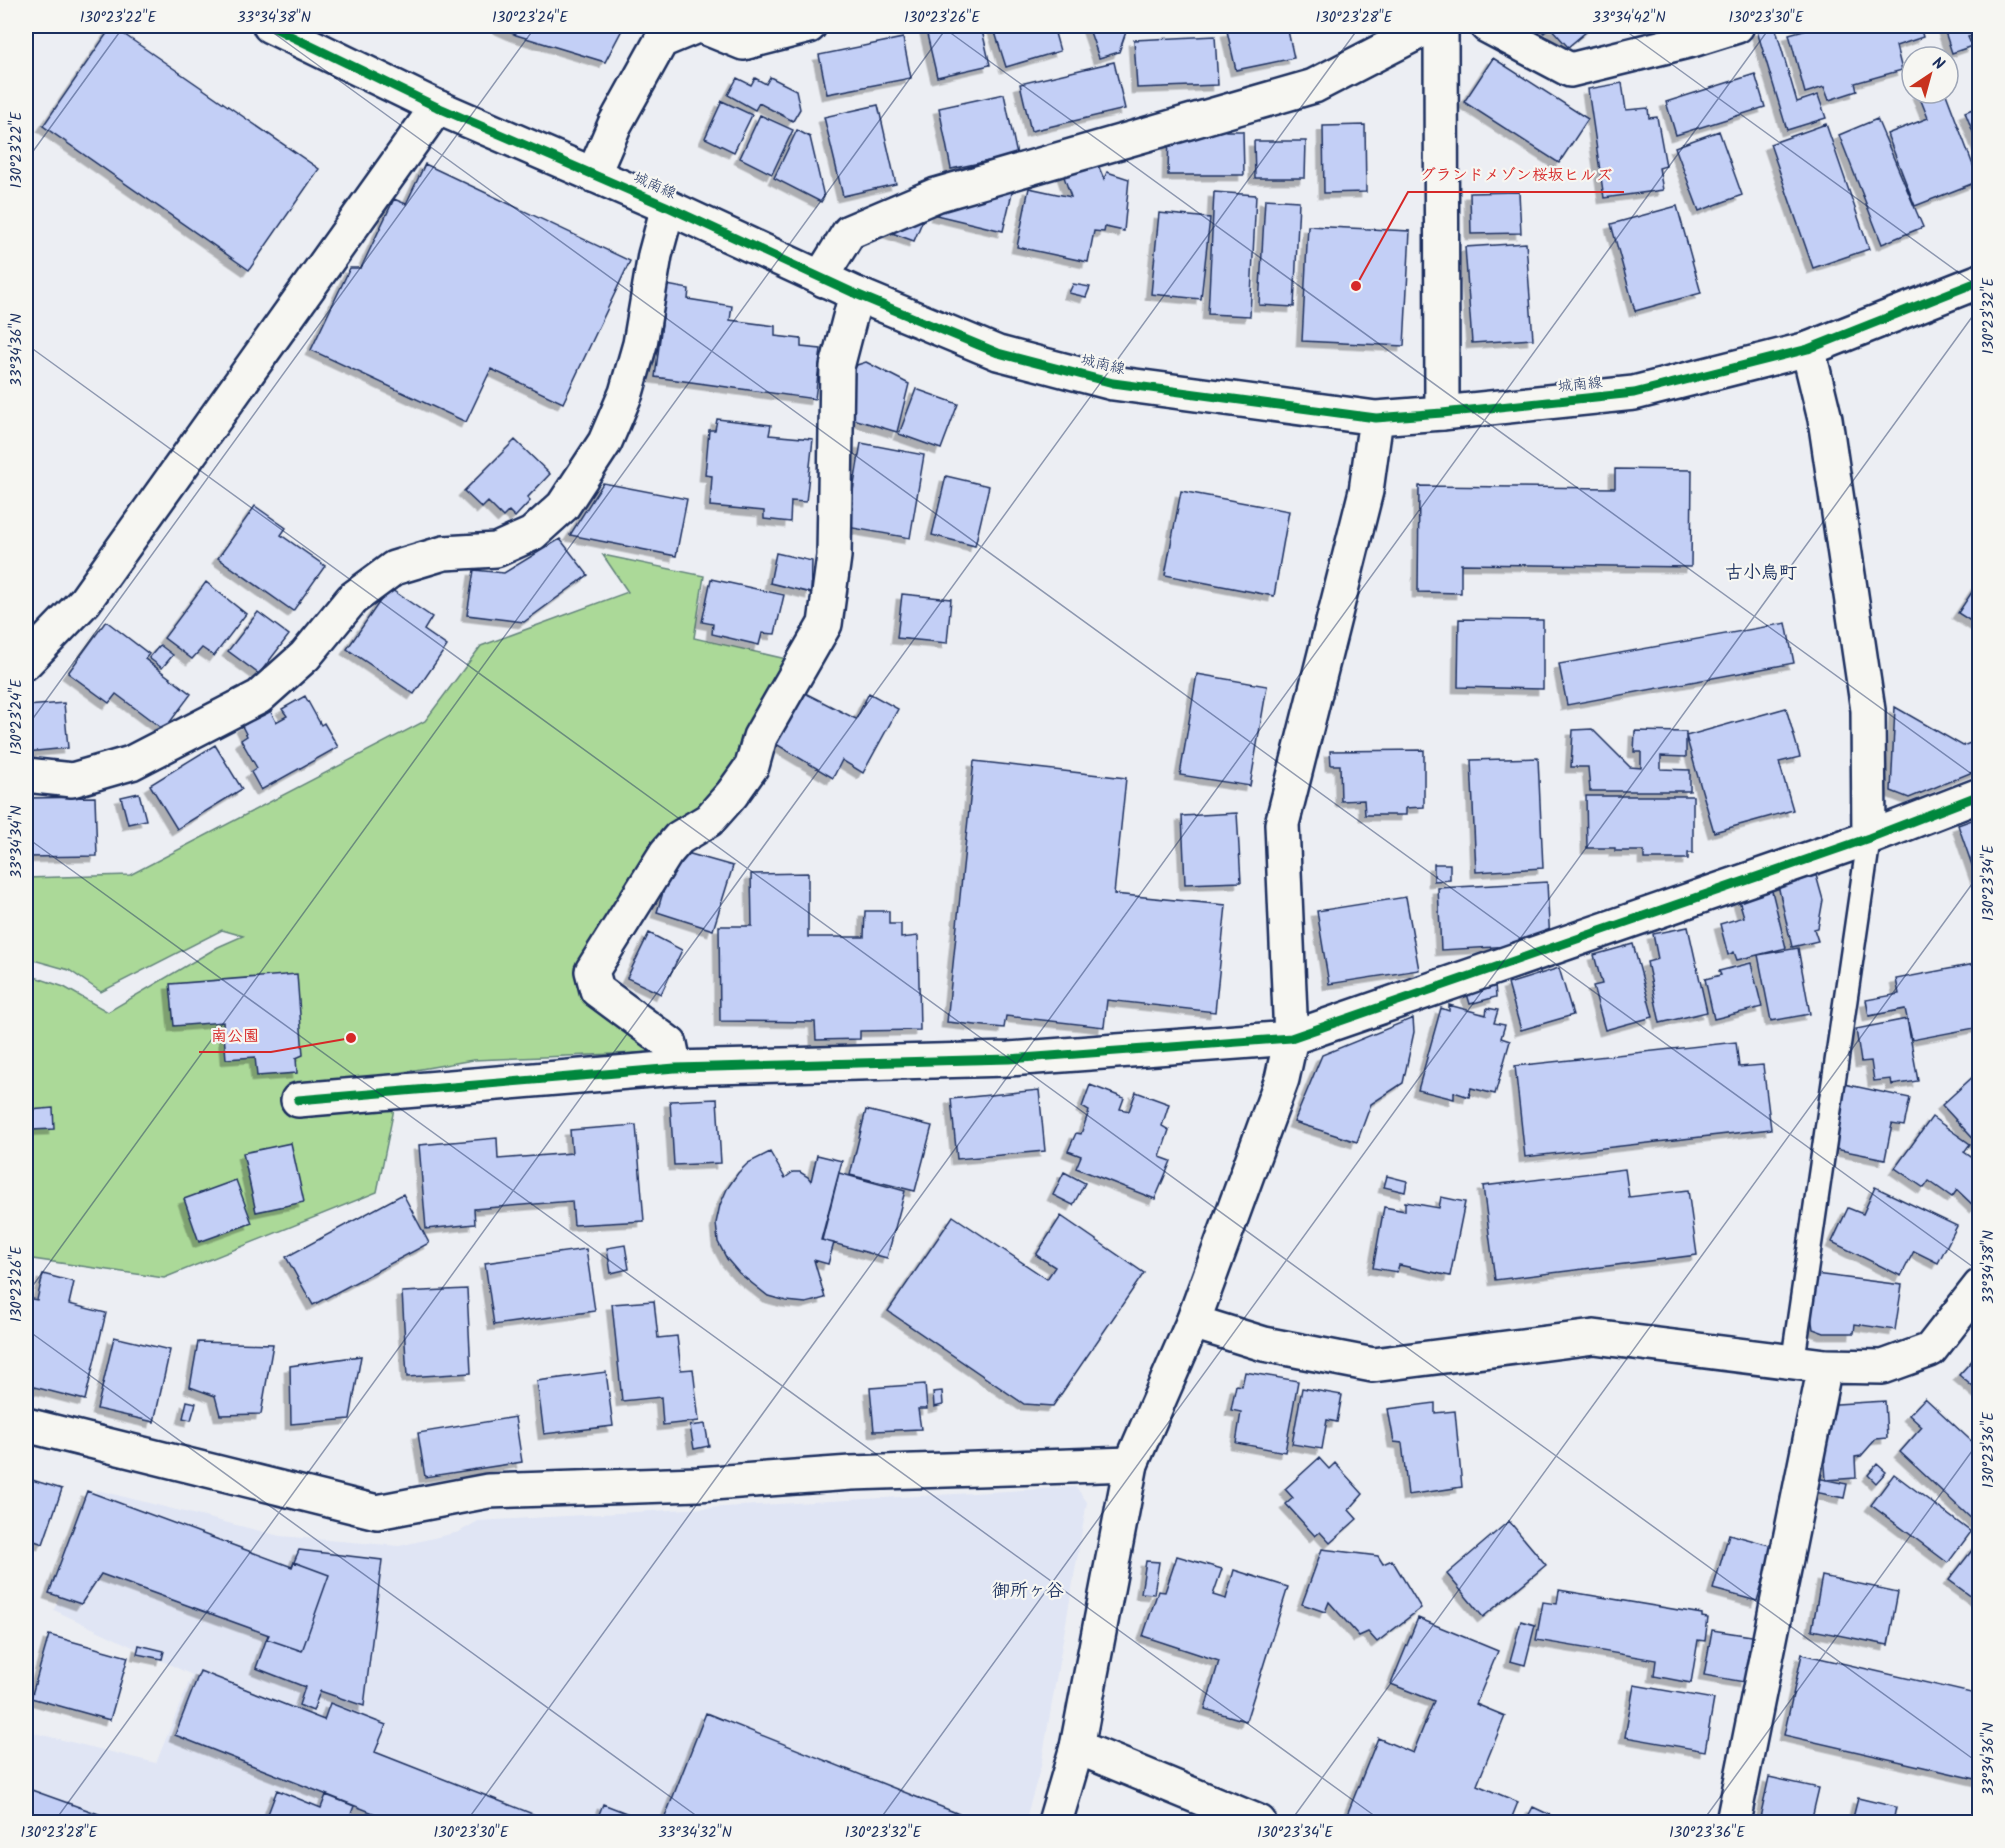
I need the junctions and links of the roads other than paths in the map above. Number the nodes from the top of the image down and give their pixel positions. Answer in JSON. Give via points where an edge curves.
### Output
{"nodes":[{"id":1,"x":270,"y":26,"type":"edge"},
{"id":2,"x":699,"y":26,"type":"edge"},
{"id":3,"x":809,"y":26,"type":"edge"},
{"id":4,"x":1430,"y":26,"type":"edge"},
{"id":5,"x":1441,"y":26,"type":"edge"},
{"id":6,"x":1487,"y":26,"type":"edge"},
{"id":7,"x":1737,"y":26,"type":"edge"},
{"id":8,"x":436,"y":107,"type":"junction"},
{"id":9,"x":593,"y":175,"type":"junction"},
{"id":10,"x":668,"y":207,"type":"junction"},
{"id":11,"x":824,"y":280,"type":"junction"},
{"id":12,"x":1980,"y":281,"type":"edge"},
{"id":13,"x":856,"y":294,"type":"junction"},
{"id":14,"x":1808,"y":349,"type":"junction"},
{"id":15,"x":1442,"y":413,"type":"junction"},
{"id":16,"x":1376,"y":418,"type":"junction"},
{"id":17,"x":26,"y":662,"type":"edge"},
{"id":18,"x":26,"y":775,"type":"edge"},
{"id":19,"x":1980,"y":795,"type":"edge"},
{"id":20,"x":1869,"y":838,"type":"junction"},
{"id":21,"x":1291,"y":1038,"type":"junction"},
{"id":22,"x":675,"y":1068,"type":"junction"},
{"id":23,"x":298,"y":1100,"type":"dead end"},
{"id":24,"x":1980,"y":1286,"type":"edge"},
{"id":25,"x":1193,"y":1322,"type":"junction"},
{"id":26,"x":1792,"y":1361,"type":"junction"},
{"id":27,"x":1825,"y":1365,"type":"junction"},
{"id":28,"x":26,"y":1425,"type":"edge"},
{"id":29,"x":1131,"y":1464,"type":"junction"},
{"id":30,"x":1077,"y":1747,"type":"junction"},
{"id":31,"x":1055,"y":1822,"type":"edge"},
{"id":32,"x":1259,"y":1822,"type":"edge"},
{"id":33,"x":1733,"y":1822,"type":"edge"}],
"edges":[{"from":1,"to":8,"type":"street","name":"城南線"},
{"from":2,"to":3,"type":"street","via":[[743,43]]},
{"from":2,"to":9,"type":"street","via":[[661,41],[615,124]]},
{"from":4,"to":11,"type":"street","via":[[1314,86],[936,195],[849,232]]},
{"from":5,"to":15,"type":"street"},
{"from":6,"to":7,"type":"street","via":[[1570,70]]},
{"from":8,"to":9,"type":"street","name":"城南線"},
{"from":8,"to":17,"type":"street","via":[[85,601]]},
{"from":9,"to":10,"type":"street","name":"城南線"},
{"from":10,"to":11,"type":"street","name":"城南線"},
{"from":10,"to":18,"type":"street","via":[[626,393],[605,442],[563,506],[532,534],[496,550],[444,553],[394,568],[352,599],[305,656],[260,697],[131,763],[72,780]]},
{"from":11,"to":13,"type":"street","name":"城南線"},
{"from":12,"to":14,"type":"street","name":"城南線"},
{"from":13,"to":16,"type":"street","name":"城南線","via":[[998,353],[1113,383]]},
{"from":13,"to":22,"type":"street","via":[[837,367],[834,556],[825,624],[760,737],[752,766],[709,820],[679,838],[666,853],[592,971],[597,990],[670,1044]]},
{"from":14,"to":15,"type":"street","name":"城南線","via":[[1634,393]]},
{"from":14,"to":20,"type":"street","via":[[1825,420],[1868,710]]},
{"from":15,"to":16,"type":"street","name":"城南線"},
{"from":16,"to":21,"type":"street","via":[[1366,491],[1282,824]]},
{"from":19,"to":20,"type":"street"},
{"from":20,"to":21,"type":"street"},
{"from":20,"to":26,"type":"lane"},
{"from":21,"to":22,"type":"street","via":[[1009,1059]]},
{"from":21,"to":25,"type":"street","via":[[1282,1079]]},
{"from":22,"to":23,"type":"street"},
{"from":24,"to":27,"type":"street","via":[[1930,1350],[1883,1367]]},
{"from":25,"to":26,"type":"street","via":[[1264,1344],[1373,1365],[1594,1337]]},
{"from":25,"to":29,"type":"street"},
{"from":26,"to":27,"type":"street"},
{"from":27,"to":33,"type":"street"},
{"from":28,"to":29,"type":"street","via":[[377,1512],[488,1491]]},
{"from":29,"to":30,"type":"street"},
{"from":30,"to":31,"type":"street"},
{"from":30,"to":32,"type":"street"}]}
